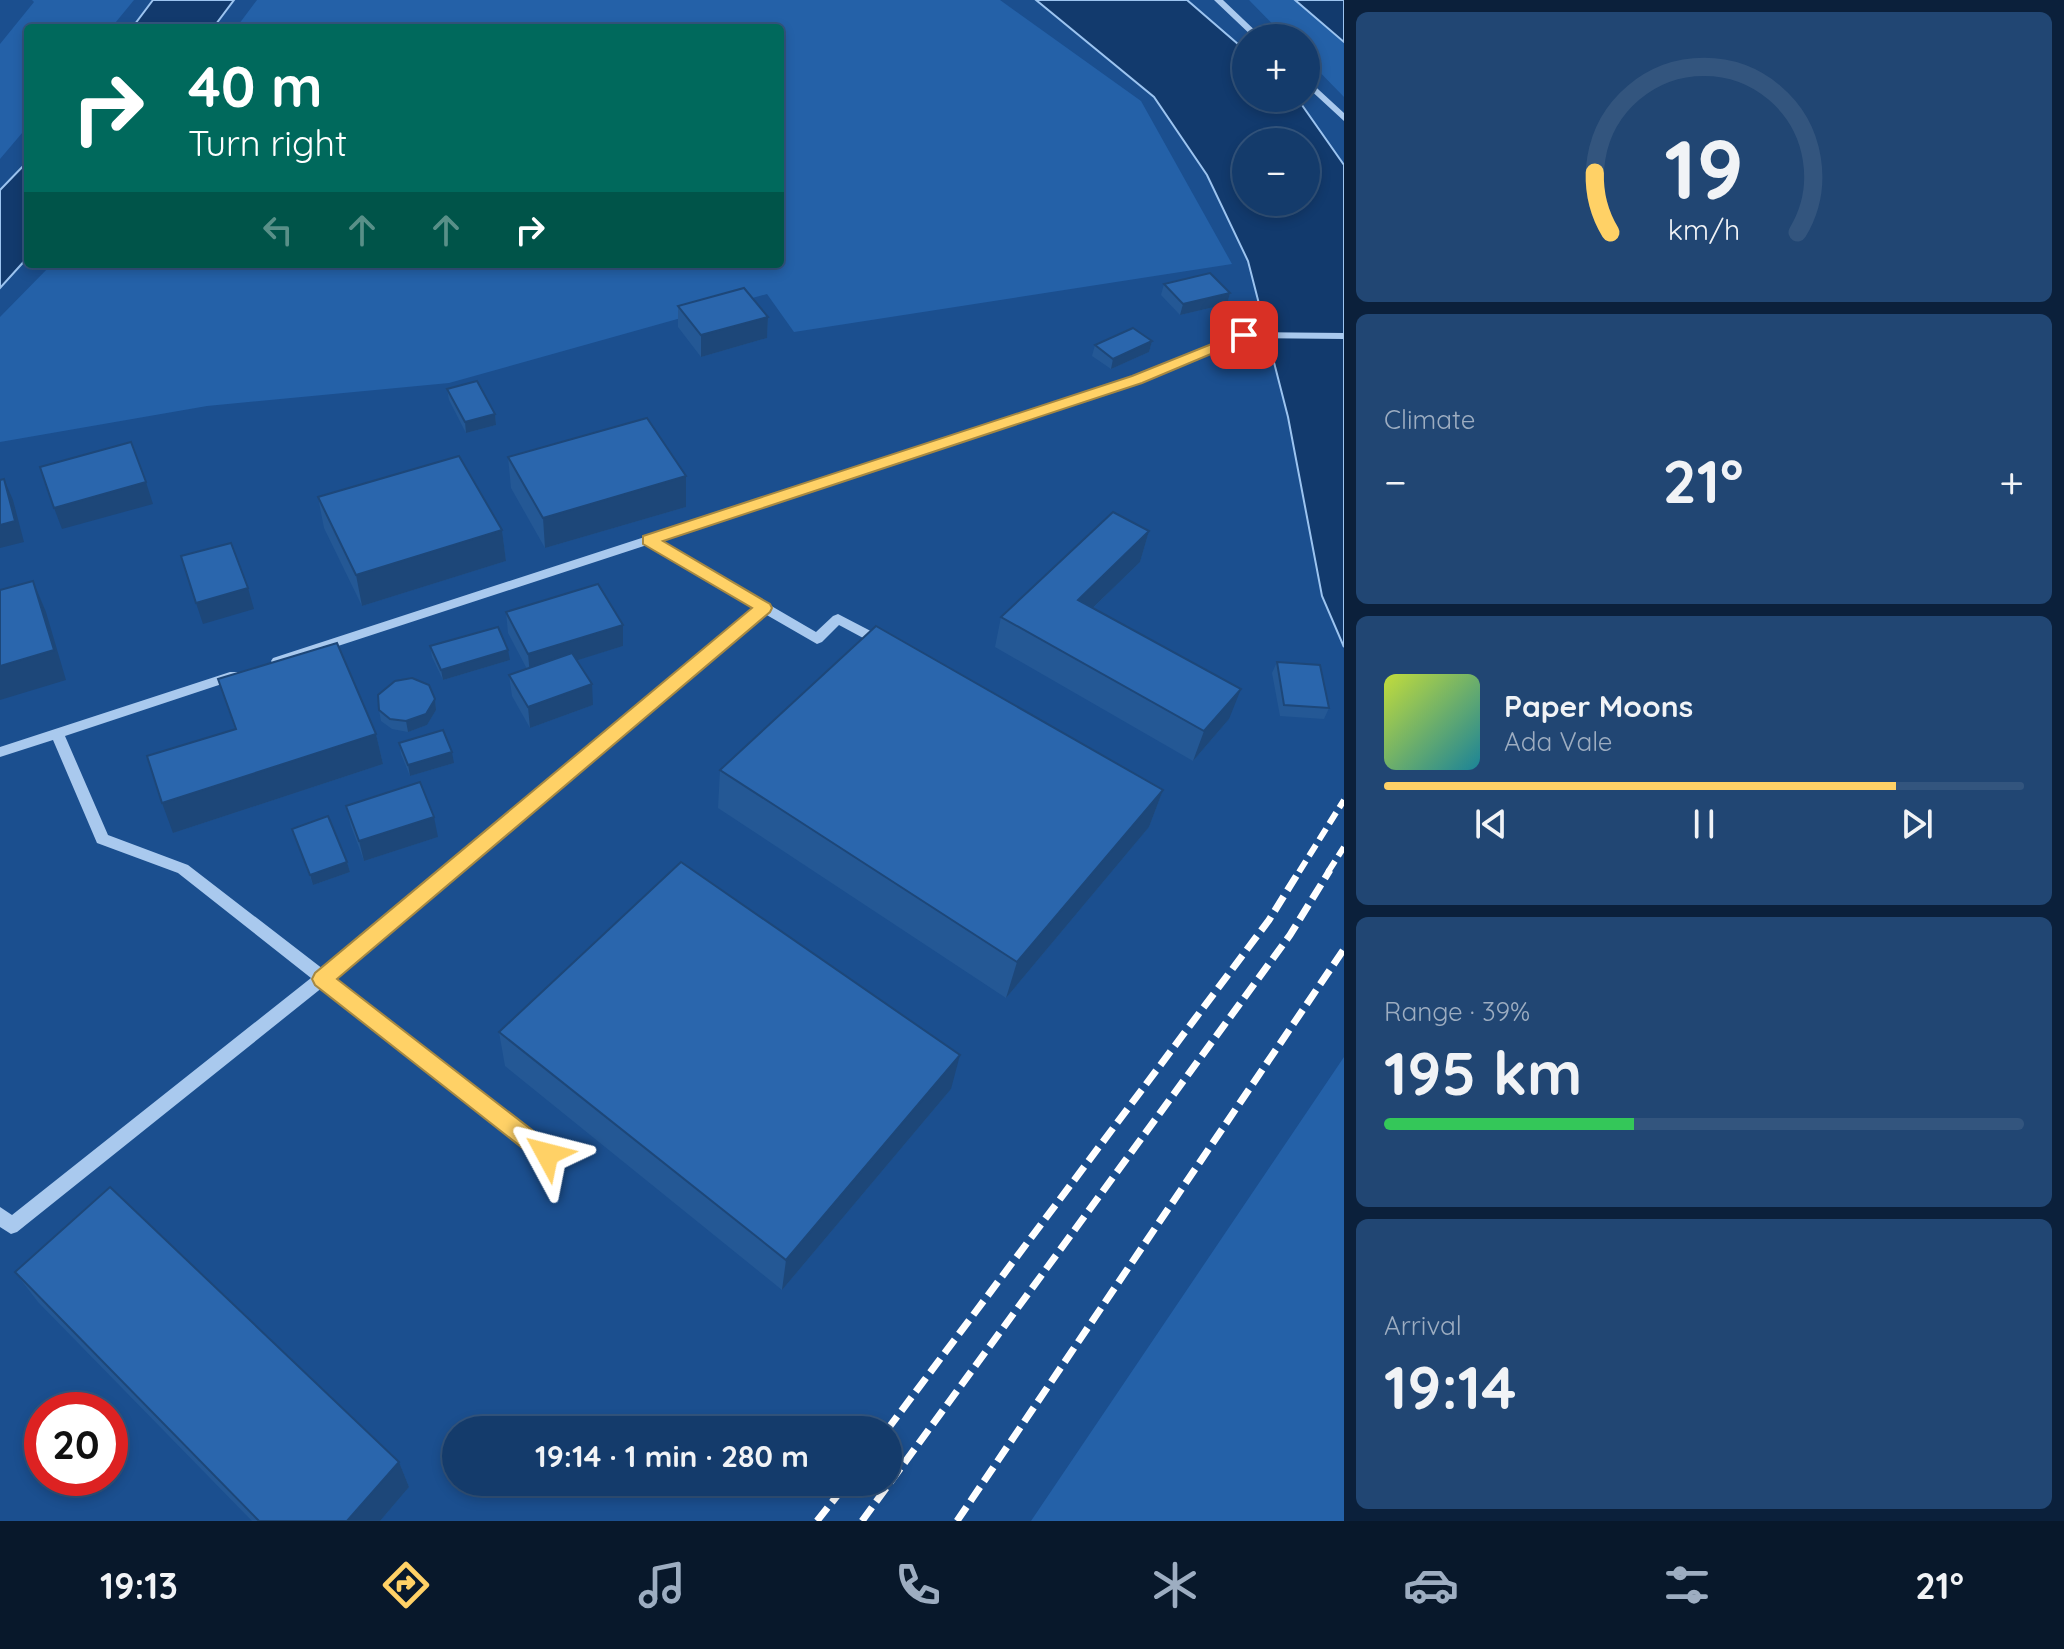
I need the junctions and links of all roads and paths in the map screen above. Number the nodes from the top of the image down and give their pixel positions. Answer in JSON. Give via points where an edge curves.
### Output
{"nodes":[{"id":1,"x":1218,"y":0,"type":"edge"},
{"id":2,"x":1244,"y":24,"type":"edge"},
{"id":3,"x":1320,"y":95,"type":"edge"},
{"id":4,"x":1344,"y":118,"type":"edge"},
{"id":5,"x":1344,"y":336,"type":"edge"},
{"id":6,"x":649,"y":540,"type":"junction"},
{"id":7,"x":764,"y":608,"type":"junction"},
{"id":8,"x":901,"y":652,"type":"edge"},
{"id":9,"x":269,"y":664,"type":"edge"},
{"id":10,"x":254,"y":669,"type":"edge"},
{"id":11,"x":57,"y":734,"type":"junction"},
{"id":12,"x":0,"y":752,"type":"edge"},
{"id":13,"x":322,"y":979,"type":"junction"},
{"id":14,"x":547,"y":1154,"type":"dead end"},
{"id":15,"x":0,"y":1215,"type":"edge"}],
"edges":[{"from":1,"to":2,"type":"street"},
{"from":3,"to":4,"type":"street"},
{"from":5,"to":6,"type":"street","via":[[1244,335],[1137,380]]},
{"from":6,"to":7,"type":"street"},
{"from":6,"to":9,"type":"street"},
{"from":7,"to":8,"type":"street","via":[[817,639],[838,619]]},
{"from":7,"to":13,"type":"street"},
{"from":10,"to":11,"type":"street"},
{"from":11,"to":12,"type":"street"},
{"from":11,"to":13,"type":"street","via":[[102,839],[183,869]]},
{"from":13,"to":14,"type":"street"},
{"from":13,"to":15,"type":"street","via":[[11,1226]]}]}
